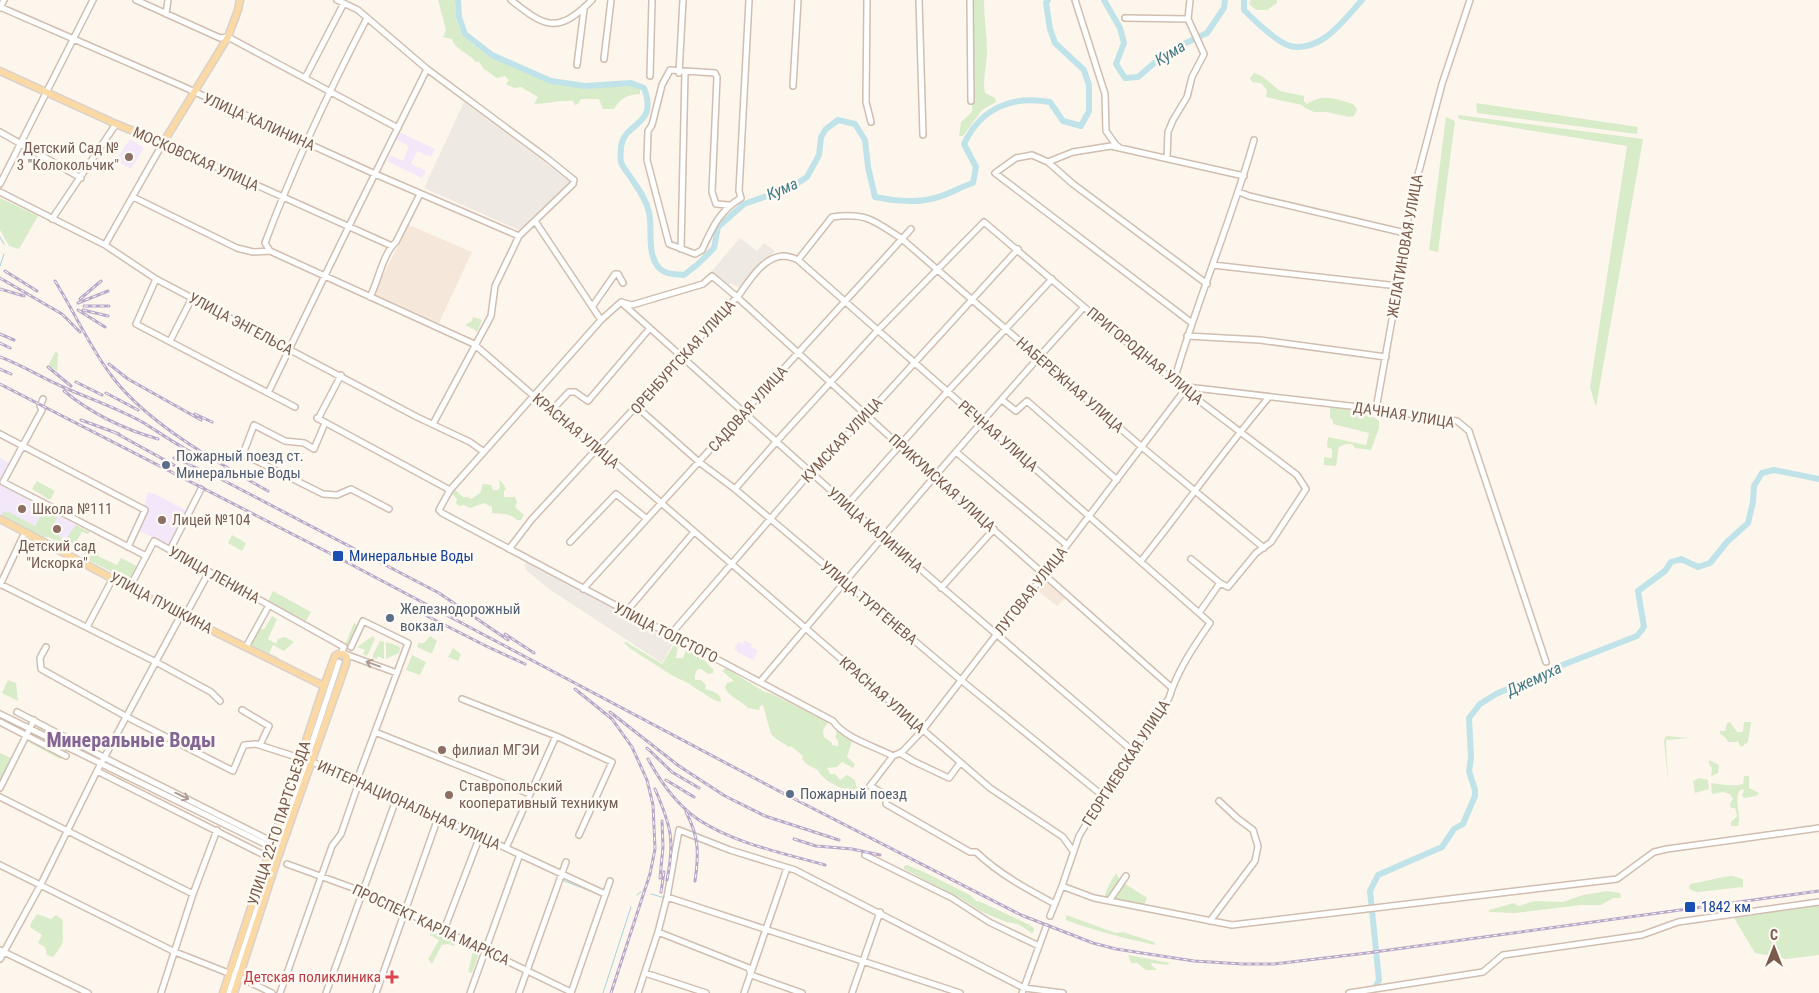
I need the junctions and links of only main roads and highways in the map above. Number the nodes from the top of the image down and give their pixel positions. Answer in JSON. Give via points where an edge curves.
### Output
{"nodes":[{"id":1,"x":240,"y":0,"type":"edge"},
{"id":2,"x":0,"y":71,"type":"edge"},
{"id":3,"x":0,"y":519,"type":"edge"},
{"id":4,"x":324,"y":686,"type":"junction"},
{"id":5,"x":306,"y":760,"type":"junction"},
{"id":6,"x":235,"y":975,"type":"junction"},
{"id":7,"x":223,"y":993,"type":"edge"},
{"id":8,"x":234,"y":993,"type":"edge"}],
"edges":[{"from":1,"to":2,"type":"main road","name":"МОСКОВСКАЯ УЛИЦА","via":[[228,37],[163,143]]},
{"from":3,"to":4,"type":"main road","name":"УЛИЦА ПУШКИНА"},
{"from":4,"to":5,"type":"main road","name":"УЛИЦА 22-ГО ПАРТСЪЕЗДА"},
{"from":4,"to":5,"type":"main road","name":"УЛИЦА 22-ГО ПАРТСЪЕЗДА","via":[[335,656],[343,654],[346,664]]},
{"from":5,"to":6,"type":"main road","name":"УЛИЦА 22-ГО ПАРТСЪЕЗДА","via":[[277,860]]},
{"from":5,"to":6,"type":"main road","name":"УЛИЦА 22-ГО ПАРТСЪЕЗДА","via":[[268,857]]},
{"from":6,"to":7,"type":"main road","name":"УЛИЦА 22-ГО ПАРТСЪЕЗДА"},
{"from":6,"to":8,"type":"main road","name":"УЛИЦА 22-ГО ПАРТСЪЕЗДА"}]}
